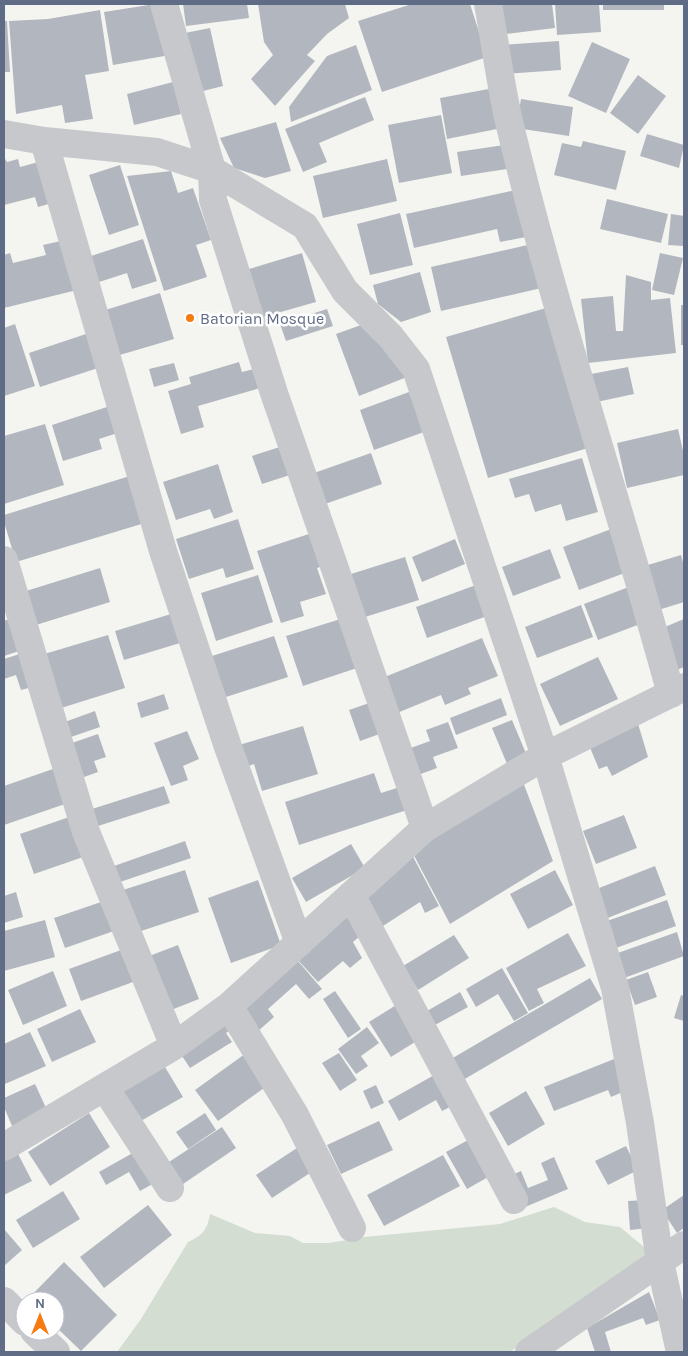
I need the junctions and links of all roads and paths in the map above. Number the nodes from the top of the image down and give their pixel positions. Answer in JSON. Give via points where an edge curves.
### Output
{"nodes":[{"id":1,"x":164,"y":4,"type":"edge"},
{"id":2,"x":488,"y":4,"type":"edge"},
{"id":3,"x":4,"y":134,"type":"edge"},
{"id":4,"x":44,"y":141,"type":"junction"},
{"id":5,"x":212,"y":170,"type":"junction"},
{"id":6,"x":4,"y":560,"type":"edge"},
{"id":7,"x":678,"y":691,"type":"edge"},
{"id":8,"x":545,"y":756,"type":"junction"},
{"id":9,"x":425,"y":828,"type":"junction"},
{"id":10,"x":351,"y":895,"type":"junction"},
{"id":11,"x":299,"y":943,"type":"junction"},
{"id":12,"x":228,"y":1006,"type":"junction"},
{"id":13,"x":174,"y":1046,"type":"junction"},
{"id":14,"x":105,"y":1088,"type":"junction"},
{"id":15,"x":6,"y":1139,"type":"edge"},
{"id":16,"x":170,"y":1188,"type":"dead end"},
{"id":17,"x":514,"y":1200,"type":"dead end"},
{"id":18,"x":352,"y":1228,"type":"dead end"},
{"id":19,"x":684,"y":1245,"type":"edge"},
{"id":20,"x":660,"y":1262,"type":"junction"},
{"id":21,"x":4,"y":1301,"type":"edge"},
{"id":22,"x":15,"y":1312,"type":"edge"},
{"id":23,"x":44,"y":1341,"type":"edge"},
{"id":24,"x":56,"y":1352,"type":"edge"},
{"id":25,"x":529,"y":1352,"type":"edge"},
{"id":26,"x":680,"y":1352,"type":"edge"}],
"edges":[{"from":1,"to":5,"type":"street"},
{"from":2,"to":7,"type":"street","via":[[511,132],[566,331],[630,548]]},
{"from":3,"to":4,"type":"street"},
{"from":4,"to":5,"type":"street","via":[[157,152]]},
{"from":4,"to":11,"type":"street","via":[[163,552],[228,747]]},
{"from":5,"to":8,"type":"street","via":[[305,226],[345,291],[390,336],[416,370]]},
{"from":5,"to":9,"type":"street","via":[[213,200],[272,384]]},
{"from":6,"to":13,"type":"street","via":[[86,832]]},
{"from":7,"to":8,"type":"street"},
{"from":8,"to":9,"type":"street"},
{"from":8,"to":20,"type":"street","via":[[615,988],[640,1124]]},
{"from":9,"to":10,"type":"street"},
{"from":10,"to":11,"type":"street"},
{"from":10,"to":17,"type":"street"},
{"from":11,"to":12,"type":"street"},
{"from":12,"to":13,"type":"street"},
{"from":12,"to":18,"type":"street","via":[[295,1115]]},
{"from":13,"to":14,"type":"street"},
{"from":14,"to":15,"type":"street"},
{"from":14,"to":16,"type":"street"},
{"from":19,"to":20,"type":"street"},
{"from":20,"to":25,"type":"street"},
{"from":20,"to":26,"type":"street"},
{"from":21,"to":22,"type":"street"},
{"from":23,"to":24,"type":"street"}]}
